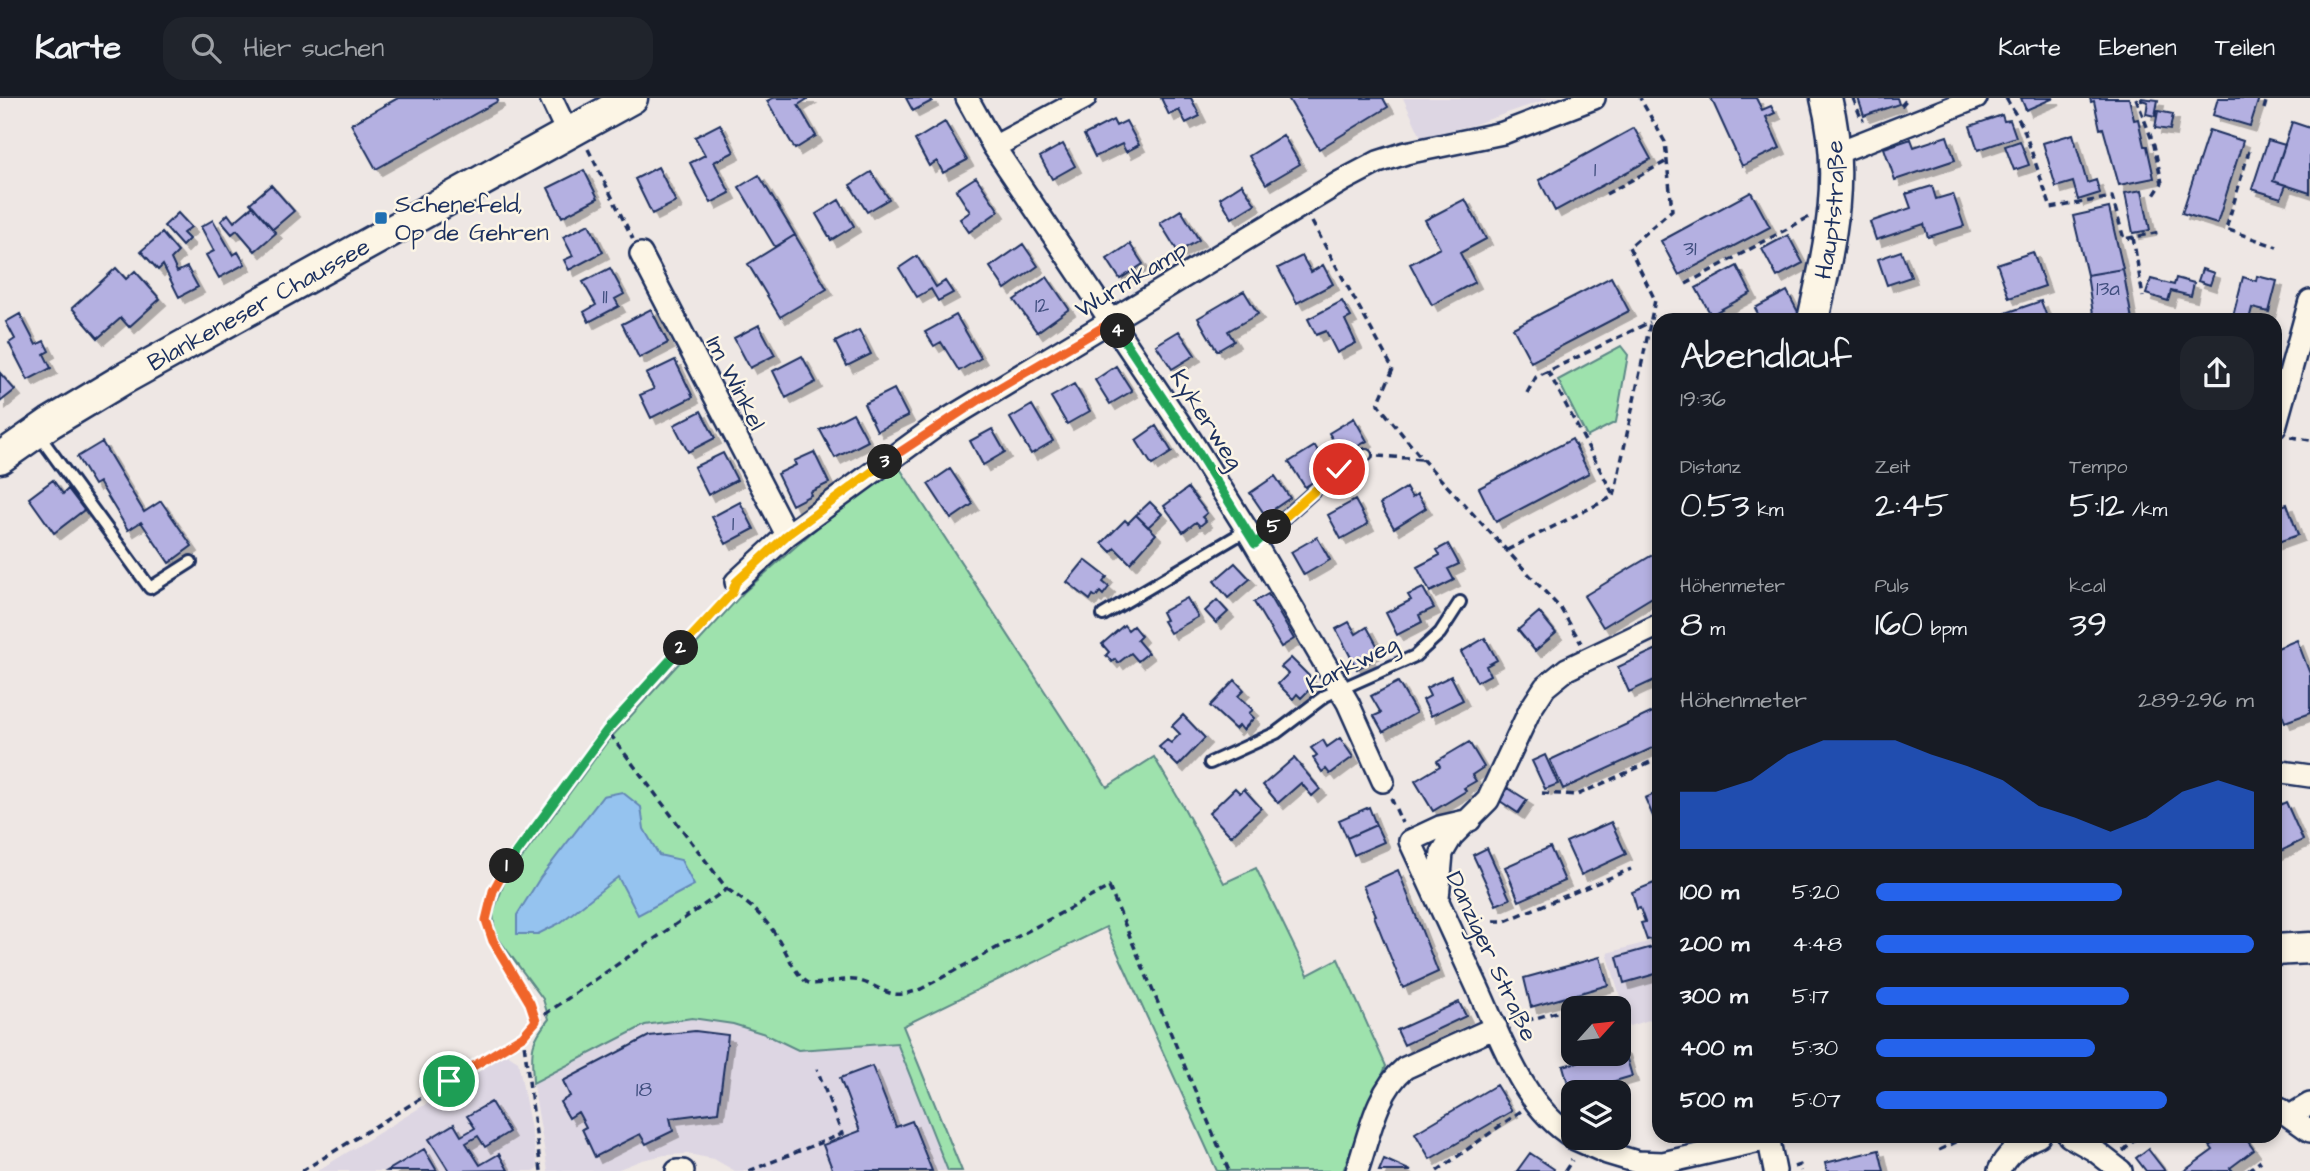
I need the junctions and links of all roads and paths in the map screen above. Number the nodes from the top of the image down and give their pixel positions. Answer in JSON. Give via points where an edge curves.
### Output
{"nodes":[{"id":1,"x":551,"y":98,"type":"edge"},
{"id":2,"x":632,"y":98,"type":"edge"},
{"id":3,"x":967,"y":98,"type":"edge"},
{"id":4,"x":1085,"y":98,"type":"edge"},
{"id":5,"x":1594,"y":98,"type":"edge"},
{"id":6,"x":1640,"y":98,"type":"edge"},
{"id":7,"x":1826,"y":98,"type":"edge"},
{"id":8,"x":1853,"y":98,"type":"edge"},
{"id":9,"x":1908,"y":98,"type":"edge"},
{"id":10,"x":1976,"y":98,"type":"edge"},
{"id":11,"x":2006,"y":98,"type":"edge"},
{"id":12,"x":2136,"y":98,"type":"edge"},
{"id":13,"x":2267,"y":98,"type":"edge"},
{"id":14,"x":1903,"y":100,"type":"edge"},
{"id":15,"x":1892,"y":109,"type":"dead end"},
{"id":16,"x":2264,"y":109,"type":"dead end"},
{"id":17,"x":1872,"y":117,"type":"dead end"},
{"id":18,"x":575,"y":137,"type":"junction"},
{"id":19,"x":994,"y":147,"type":"junction"},
{"id":20,"x":2249,"y":151,"type":"dead end"},
{"id":21,"x":1836,"y":153,"type":"junction"},
{"id":22,"x":1667,"y":162,"type":"junction"},
{"id":23,"x":1606,"y":194,"type":"dead end"},
{"id":24,"x":2153,"y":197,"type":"dead end"},
{"id":25,"x":1303,"y":205,"type":"junction"},
{"id":26,"x":1811,"y":216,"type":"dead end"},
{"id":27,"x":2160,"y":232,"type":"dead end"},
{"id":28,"x":2133,"y":237,"type":"junction"},
{"id":29,"x":2277,"y":247,"type":"dead end"},
{"id":30,"x":641,"y":254,"type":"joint"},
{"id":31,"x":1686,"y":284,"type":"dead end"},
{"id":32,"x":2143,"y":297,"type":"dead end"},
{"id":33,"x":2310,"y":302,"type":"edge"},
{"id":34,"x":1652,"y":313,"type":"edge"},
{"id":35,"x":1815,"y":313,"type":"edge"},
{"id":36,"x":1652,"y":315,"type":"edge"},
{"id":37,"x":1112,"y":322,"type":"junction"},
{"id":38,"x":1650,"y":322,"type":"junction"},
{"id":39,"x":1548,"y":371,"type":"junction"},
{"id":40,"x":1527,"y":393,"type":"dead end"},
{"id":41,"x":2282,"y":402,"type":"edge"},
{"id":42,"x":36,"y":432,"type":"junction"},
{"id":43,"x":1366,"y":455,"type":"joint"},
{"id":44,"x":0,"y":458,"type":"edge"},
{"id":45,"x":1422,"y":459,"type":"junction"},
{"id":46,"x":1614,"y":496,"type":"junction"},
{"id":47,"x":787,"y":535,"type":"junction"},
{"id":48,"x":1251,"y":537,"type":"junction"},
{"id":49,"x":1507,"y":550,"type":"junction"},
{"id":50,"x":191,"y":562,"type":"dead end"},
{"id":51,"x":736,"y":582,"type":"joint"},
{"id":52,"x":1460,"y":602,"type":"dead end"},
{"id":53,"x":1103,"y":615,"type":"dead end"},
{"id":54,"x":1652,"y":628,"type":"edge"},
{"id":55,"x":1590,"y":658,"type":"junction"},
{"id":56,"x":1340,"y":689,"type":"junction"},
{"id":57,"x":607,"y":730,"type":"junction"},
{"id":58,"x":1652,"y":761,"type":"edge"},
{"id":59,"x":1210,"y":763,"type":"dead end"},
{"id":60,"x":2282,"y":772,"type":"edge"},
{"id":61,"x":2310,"y":776,"type":"edge"},
{"id":62,"x":1383,"y":781,"type":"joint"},
{"id":63,"x":1542,"y":793,"type":"dead end"},
{"id":64,"x":1470,"y":820,"type":"junction"},
{"id":65,"x":1410,"y":841,"type":"junction"},
{"id":66,"x":1631,"y":869,"type":"dead end"},
{"id":67,"x":727,"y":889,"type":"junction"},
{"id":68,"x":1437,"y":900,"type":"junction"},
{"id":69,"x":1494,"y":921,"type":"dead end"},
{"id":70,"x":2310,"y":948,"type":"edge"},
{"id":71,"x":2282,"y":950,"type":"edge"},
{"id":72,"x":1561,"y":1011,"type":"edge"},
{"id":73,"x":536,"y":1021,"type":"junction"},
{"id":74,"x":1496,"y":1027,"type":"junction"},
{"id":75,"x":523,"y":1036,"type":"junction"},
{"id":76,"x":817,"y":1069,"type":"dead end"},
{"id":77,"x":1534,"y":1101,"type":"junction"},
{"id":78,"x":2310,"y":1104,"type":"edge"},
{"id":79,"x":2283,"y":1111,"type":"edge"},
{"id":80,"x":1561,"y":1130,"type":"edge"},
{"id":81,"x":2310,"y":1132,"type":"edge"},
{"id":82,"x":1748,"y":1143,"type":"edge"},
{"id":83,"x":1770,"y":1143,"type":"edge"},
{"id":84,"x":1954,"y":1143,"type":"edge"},
{"id":85,"x":2024,"y":1143,"type":"edge"},
{"id":86,"x":2082,"y":1143,"type":"edge"},
{"id":87,"x":1601,"y":1150,"type":"edge"},
{"id":88,"x":1939,"y":1150,"type":"dead end"},
{"id":89,"x":2261,"y":1161,"type":"dead end"},
{"id":90,"x":1781,"y":1169,"type":"edge"},
{"id":91,"x":302,"y":1171,"type":"edge"},
{"id":92,"x":541,"y":1171,"type":"edge"},
{"id":93,"x":677,"y":1171,"type":"edge"},
{"id":94,"x":683,"y":1171,"type":"edge"},
{"id":95,"x":749,"y":1171,"type":"edge"},
{"id":96,"x":1228,"y":1171,"type":"edge"},
{"id":97,"x":1357,"y":1171,"type":"edge"},
{"id":98,"x":1437,"y":1171,"type":"edge"},
{"id":99,"x":1801,"y":1171,"type":"edge"},
{"id":100,"x":1999,"y":1171,"type":"edge"},
{"id":101,"x":2121,"y":1171,"type":"edge"},
{"id":102,"x":2248,"y":1171,"type":"edge"}],
"edges":[{"from":1,"to":18,"type":"street"},
{"from":2,"to":18,"type":"main road","name":"Blankeneser Chaussee"},
{"from":3,"to":19,"type":"street","name":"Kykerweg"},
{"from":4,"to":19,"type":"street"},
{"from":5,"to":25,"type":"street","name":"Wurmkamp","via":[[1503,133],[1378,162]]},
{"from":6,"to":22,"type":"path","via":[[1665,142]]},
{"from":7,"to":21,"type":"main road","name":"Hauptstraße"},
{"from":8,"to":17,"type":"path","via":[[1862,120]]},
{"from":9,"to":14,"type":"path"},
{"from":10,"to":21,"type":"street"},
{"from":11,"to":28,"type":"path","via":[[2022,127],[2051,208],[2112,197],[2124,239]]},
{"from":12,"to":24,"type":"path","via":[[2162,183]]},
{"from":13,"to":16,"type":"path"},
{"from":14,"to":15,"type":"path"},
{"from":18,"to":30,"type":"path"},
{"from":18,"to":42,"type":"main road","name":"Blankeneser Chaussee","via":[[148,365]]},
{"from":19,"to":37,"type":"street","name":"Kykerweg"},
{"from":20,"to":29,"type":"path","via":[[2226,229]]},
{"from":21,"to":35,"type":"main road","name":"Hauptstraße","via":[[1834,218]]},
{"from":22,"to":23,"type":"path"},
{"from":22,"to":34,"type":"path","via":[[1672,210],[1629,247],[1656,300]]},
{"from":25,"to":37,"type":"street","name":"Wurmkamp"},
{"from":25,"to":45,"type":"path","via":[[1393,369],[1378,404]]},
{"from":26,"to":31,"type":"path"},
{"from":27,"to":28,"type":"path"},
{"from":28,"to":32,"type":"path"},
{"from":30,"to":47,"type":"street","name":"Im Winkel"},
{"from":33,"to":41,"type":"street"},
{"from":36,"to":38,"type":"path"},
{"from":37,"to":47,"type":"street","name":"Wurmkamp","via":[[935,427]]},
{"from":37,"to":48,"type":"street","name":"Kykerweg"},
{"from":38,"to":39,"type":"path"},
{"from":38,"to":46,"type":"path"},
{"from":39,"to":40,"type":"path","via":[[1536,377]]},
{"from":39,"to":46,"type":"path"},
{"from":42,"to":44,"type":"main road","name":"Blankeneser Chaussee"},
{"from":42,"to":50,"type":"lane","via":[[150,588]]},
{"from":43,"to":45,"type":"path"},
{"from":43,"to":48,"type":"lane","via":[[1339,469]]},
{"from":45,"to":49,"type":"path"},
{"from":46,"to":49,"type":"path"},
{"from":47,"to":51,"type":"street","name":"Wurmkamp"},
{"from":48,"to":53,"type":"lane"},
{"from":48,"to":56,"type":"street","name":"Kykerweg"},
{"from":49,"to":55,"type":"path","via":[[1561,609]]},
{"from":51,"to":57,"type":"path","via":[[732,593]]},
{"from":52,"to":56,"type":"lane","name":"Karkweg","via":[[1440,633],[1415,656]]},
{"from":54,"to":55,"type":"street"},
{"from":55,"to":64,"type":"street","via":[[1545,687],[1488,800]]},
{"from":56,"to":59,"type":"lane","name":"Karkweg","via":[[1276,733]]},
{"from":56,"to":62,"type":"street","name":"Kykerweg"},
{"from":57,"to":67,"type":"path"},
{"from":57,"to":73,"type":"path","via":[[493,891],[486,920]]},
{"from":58,"to":63,"type":"path","via":[[1577,795]]},
{"from":60,"to":61,"type":"street"},
{"from":62,"to":65,"type":"path"},
{"from":64,"to":65,"type":"street"},
{"from":64,"to":68,"type":"street","via":[[1452,836],[1443,853]]},
{"from":65,"to":68,"type":"street","name":"Danziger Straße"},
{"from":66,"to":69,"type":"path","via":[[1505,921]]},
{"from":67,"to":73,"type":"path"},
{"from":67,"to":96,"type":"path","via":[[753,906],[807,982],[843,978],[904,996],[1109,887]]},
{"from":68,"to":74,"type":"street","name":"Danziger Straße"},
{"from":70,"to":71,"type":"main road"},
{"from":72,"to":74,"type":"path"},
{"from":73,"to":75,"type":"path"},
{"from":74,"to":77,"type":"street","name":"Danziger Straße"},
{"from":74,"to":97,"type":"street","via":[[1394,1077]]},
{"from":75,"to":91,"type":"path"},
{"from":75,"to":92,"type":"path"},
{"from":76,"to":95,"type":"path","via":[[842,1134]]},
{"from":77,"to":80,"type":"street","name":"Danziger Straße"},
{"from":77,"to":98,"type":"path"},
{"from":78,"to":79,"type":"street"},
{"from":79,"to":81,"type":"street"},
{"from":82,"to":87,"type":"street","name":"Danziger Straße","via":[[1663,1164],[1637,1162]]},
{"from":83,"to":90,"type":"street"},
{"from":84,"to":88,"type":"path"},
{"from":85,"to":100,"type":"street","via":[[2011,1152]]},
{"from":86,"to":101,"type":"street"},
{"from":89,"to":102,"type":"path"},
{"from":90,"to":99,"type":"path","via":[[1800,1165]]},
{"from":93,"to":94,"type":"street"}]}
